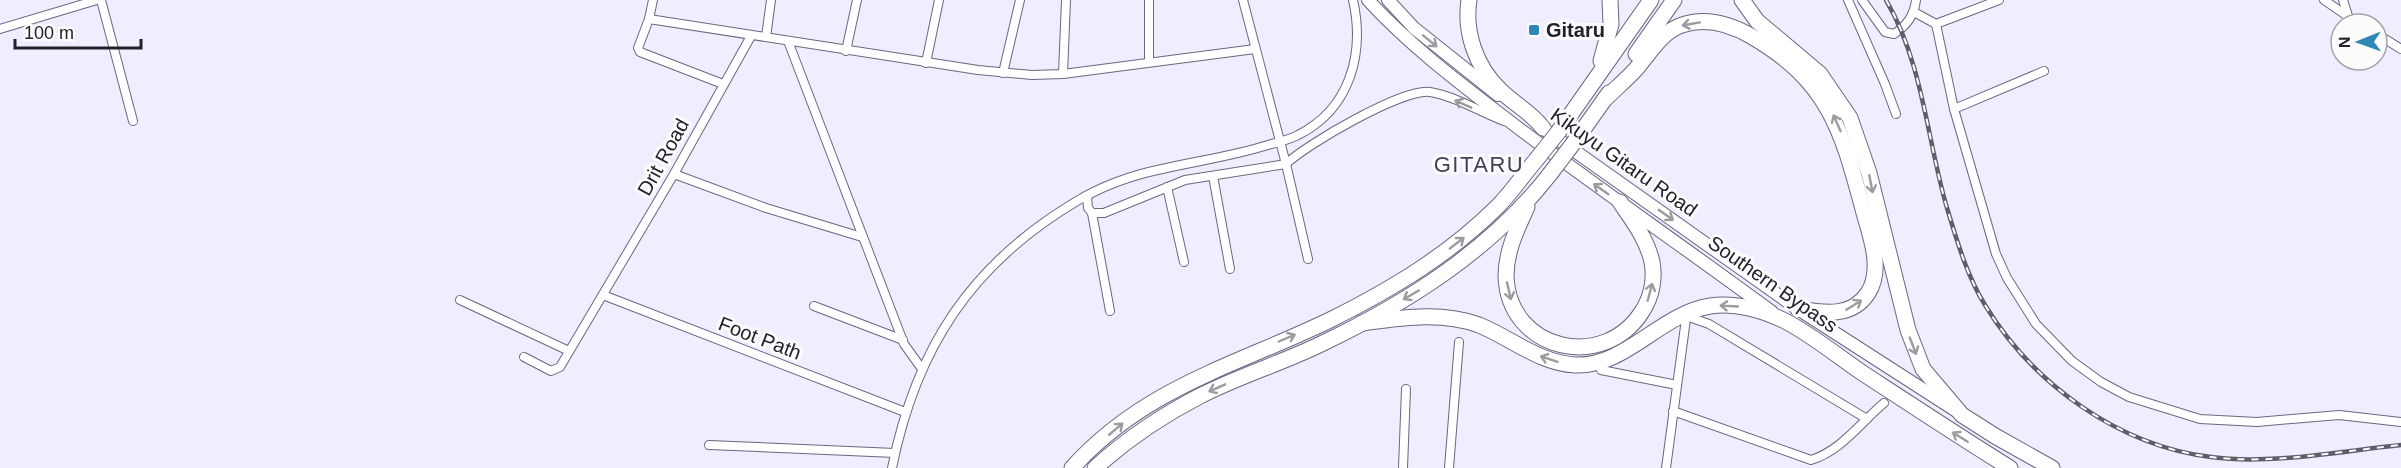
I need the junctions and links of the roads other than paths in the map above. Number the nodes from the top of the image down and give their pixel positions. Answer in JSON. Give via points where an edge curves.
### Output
{"nodes":[{"id":1,"x":99,"y":0,"type":"edge"},
{"id":2,"x":653,"y":0,"type":"edge"},
{"id":3,"x":771,"y":0,"type":"edge"},
{"id":4,"x":857,"y":0,"type":"edge"},
{"id":5,"x":939,"y":0,"type":"edge"},
{"id":6,"x":1020,"y":0,"type":"edge"},
{"id":7,"x":1066,"y":0,"type":"edge"},
{"id":8,"x":1149,"y":0,"type":"edge"},
{"id":9,"x":1243,"y":0,"type":"edge"},
{"id":10,"x":1353,"y":0,"type":"edge"},
{"id":11,"x":1368,"y":0,"type":"edge"},
{"id":12,"x":1388,"y":0,"type":"edge"},
{"id":13,"x":1469,"y":0,"type":"edge"},
{"id":14,"x":1610,"y":0,"type":"edge"},
{"id":15,"x":1651,"y":0,"type":"edge"},
{"id":16,"x":1674,"y":0,"type":"edge"},
{"id":17,"x":1742,"y":0,"type":"edge"},
{"id":18,"x":1848,"y":0,"type":"edge"},
{"id":19,"x":1862,"y":0,"type":"edge"},
{"id":20,"x":1916,"y":0,"type":"edge"},
{"id":21,"x":1999,"y":0,"type":"edge"},
{"id":22,"x":2324,"y":0,"type":"edge"},
{"id":23,"x":1914,"y":12,"type":"junction"},
{"id":24,"x":2342,"y":12,"type":"edge"},
{"id":25,"x":649,"y":19,"type":"junction"},
{"id":26,"x":1936,"y":24,"type":"junction"},
{"id":27,"x":0,"y":29,"type":"edge"},
{"id":28,"x":751,"y":36,"type":"junction"},
{"id":29,"x":766,"y":38,"type":"junction"},
{"id":30,"x":788,"y":41,"type":"junction"},
{"id":31,"x":1255,"y":49,"type":"junction"},
{"id":32,"x":846,"y":51,"type":"junction"},
{"id":33,"x":1149,"y":61,"type":"junction"},
{"id":34,"x":926,"y":63,"type":"junction"},
{"id":35,"x":2044,"y":71,"type":"dead end"},
{"id":36,"x":1003,"y":73,"type":"junction"},
{"id":37,"x":1063,"y":74,"type":"junction"},
{"id":38,"x":723,"y":84,"type":"junction"},
{"id":39,"x":1590,"y":85,"type":"junction"},
{"id":40,"x":1604,"y":100,"type":"junction"},
{"id":41,"x":1954,"y":109,"type":"junction"},
{"id":42,"x":1896,"y":114,"type":"dead end"},
{"id":43,"x":133,"y":121,"type":"dead end"},
{"id":44,"x":1517,"y":126,"type":"junction"},
{"id":45,"x":1543,"y":128,"type":"junction"},
{"id":46,"x":1279,"y":142,"type":"junction"},
{"id":47,"x":1286,"y":164,"type":"junction"},
{"id":48,"x":674,"y":174,"type":"junction"},
{"id":49,"x":1213,"y":176,"type":"junction"},
{"id":50,"x":1167,"y":187,"type":"junction"},
{"id":51,"x":1087,"y":196,"type":"junction"},
{"id":52,"x":1533,"y":196,"type":"junction"},
{"id":53,"x":1620,"y":202,"type":"junction"},
{"id":54,"x":1092,"y":213,"type":"junction"},
{"id":55,"x":862,"y":237,"type":"junction"},
{"id":56,"x":1308,"y":259,"type":"dead end"},
{"id":57,"x":1184,"y":262,"type":"dead end"},
{"id":58,"x":1230,"y":269,"type":"dead end"},
{"id":59,"x":603,"y":295,"type":"junction"},
{"id":60,"x":460,"y":300,"type":"dead end"},
{"id":61,"x":814,"y":306,"type":"dead end"},
{"id":62,"x":1798,"y":309,"type":"junction"},
{"id":63,"x":1110,"y":310,"type":"dead end"},
{"id":64,"x":1785,"y":321,"type":"junction"},
{"id":65,"x":1362,"y":323,"type":"junction"},
{"id":66,"x":903,"y":340,"type":"junction"},
{"id":67,"x":1459,"y":342,"type":"dead end"},
{"id":68,"x":1848,"y":343,"type":"joint"},
{"id":69,"x":569,"y":351,"type":"junction"},
{"id":70,"x":524,"y":357,"type":"dead end"},
{"id":71,"x":922,"y":369,"type":"junction"},
{"id":72,"x":1601,"y":370,"type":"dead end"},
{"id":73,"x":1677,"y":385,"type":"junction"},
{"id":74,"x":1406,"y":389,"type":"dead end"},
{"id":75,"x":1884,"y":403,"type":"dead end"},
{"id":76,"x":1672,"y":411,"type":"junction"},
{"id":77,"x":905,"y":412,"type":"junction"},
{"id":78,"x":1962,"y":415,"type":"junction"},
{"id":79,"x":1867,"y":419,"type":"junction"},
{"id":80,"x":2401,"y":422,"type":"edge"},
{"id":81,"x":709,"y":445,"type":"dead end"},
{"id":82,"x":895,"y":453,"type":"junction"},
{"id":83,"x":892,"y":468,"type":"edge"},
{"id":84,"x":1072,"y":468,"type":"edge"},
{"id":85,"x":1095,"y":468,"type":"edge"},
{"id":86,"x":1403,"y":468,"type":"edge"},
{"id":87,"x":1449,"y":468,"type":"edge"},
{"id":88,"x":1666,"y":468,"type":"edge"},
{"id":89,"x":2010,"y":468,"type":"edge"},
{"id":90,"x":2052,"y":468,"type":"edge"}],
"edges":[{"from":1,"to":27,"type":"street"},
{"from":1,"to":43,"type":"street"},
{"from":2,"to":25,"type":"street"},
{"from":3,"to":29,"type":"street"},
{"from":4,"to":32,"type":"street"},
{"from":5,"to":34,"type":"street"},
{"from":6,"to":36,"type":"street"},
{"from":7,"to":37,"type":"street"},
{"from":8,"to":33,"type":"street"},
{"from":9,"to":31,"type":"street"},
{"from":10,"to":46,"type":"street","via":[[1356,56],[1346,89],[1317,124]]},
{"from":11,"to":44,"type":"main road","name":"Southern Bypass","via":[[1450,77]]},
{"from":12,"to":45,"type":"main road","name":"Kikuyu Gitaru Road","one_way":true,"via":[[1414,28]]},
{"from":13,"to":45,"type":"highway","via":[[1470,42],[1483,67],[1498,89]]},
{"from":14,"to":39,"type":"highway","via":[[1607,44]]},
{"from":15,"to":39,"type":"highway"},
{"from":16,"to":40,"type":"highway"},
{"from":17,"to":78,"type":"highway","one_way":true,"via":[[1757,21],[1820,74],[1850,118],[1869,173],[1914,349],[1923,369]]},
{"from":18,"to":42,"type":"street"},
{"from":19,"to":23,"type":"street","via":[[1885,32],[1894,34]]},
{"from":20,"to":23,"type":"street"},
{"from":21,"to":26,"type":"street"},
{"from":22,"to":24,"type":"street"},
{"from":23,"to":26,"type":"street"},
{"from":25,"to":28,"type":"street"},
{"from":25,"to":38,"type":"street","via":[[640,52]]},
{"from":26,"to":41,"type":"street"},
{"from":28,"to":29,"type":"street"},
{"from":28,"to":38,"type":"street","name":"Drit Road"},
{"from":29,"to":30,"type":"street"},
{"from":30,"to":32,"type":"street"},
{"from":30,"to":55,"type":"street"},
{"from":31,"to":33,"type":"street"},
{"from":31,"to":46,"type":"street"},
{"from":32,"to":34,"type":"street"},
{"from":33,"to":37,"type":"street"},
{"from":34,"to":36,"type":"street"},
{"from":35,"to":41,"type":"street"},
{"from":36,"to":37,"type":"street"},
{"from":38,"to":48,"type":"street","name":"Drit Road"},
{"from":84,"to":39,"type":"highway","one_way":true,"bridge":true,"via":[[1114,430],[1161,396],[1328,321],[1430,264],[1500,203],[1559,131]]},
{"from":40,"to":52,"type":"highway","bridge":true},
{"from":62,"to":40,"type":"highway","one_way":true,"via":[[1835,312],[1853,307],[1868,293],[1875,273],[1872,243],[1843,139],[1829,108],[1803,74],[1778,53],[1740,31],[1723,24],[1694,22],[1668,32]]},
{"from":41,"to":80,"type":"street","via":[[2001,267],[2042,332],[2101,382],[2129,397],[2200,419],[2257,422],[2339,415]]},
{"from":44,"to":47,"type":"street","one_way":true,"via":[[1452,99],[1429,92],[1413,93],[1364,115]]},
{"from":53,"to":44,"type":"main road","name":"Southern Bypass","one_way":true},
{"from":45,"to":62,"type":"main road","name":"Kikuyu Gitaru Road","one_way":true},
{"from":46,"to":47,"type":"street"},
{"from":46,"to":51,"type":"street","via":[[1159,169]]},
{"from":47,"to":49,"type":"street"},
{"from":47,"to":56,"type":"street"},
{"from":48,"to":55,"type":"street","via":[[766,208]]},
{"from":48,"to":59,"type":"street","name":"Drit Road"},
{"from":49,"to":50,"type":"street"},
{"from":49,"to":58,"type":"street"},
{"from":50,"to":54,"type":"street","via":[[1104,213]]},
{"from":50,"to":57,"type":"street"},
{"from":51,"to":54,"type":"street"},
{"from":51,"to":71,"type":"street","via":[[1046,221],[981,277],[943,328]]},
{"from":52,"to":53,"type":"highway","one_way":true,"via":[[1508,254],[1508,290],[1519,316],[1533,331],[1552,343],[1574,347],[1600,345],[1628,331],[1650,294],[1653,273],[1648,249]]},
{"from":52,"to":65,"type":"highway","one_way":true,"via":[[1451,269]]},
{"from":53,"to":64,"type":"main road","name":"Southern Bypass"},
{"from":54,"to":63,"type":"street"},
{"from":55,"to":66,"type":"street"},
{"from":59,"to":69,"type":"street","name":"Drit Road"},
{"from":59,"to":77,"type":"street","name":"Foot Path"},
{"from":60,"to":69,"type":"street"},
{"from":61,"to":66,"type":"street"},
{"from":62,"to":68,"type":"main road","name":"Kikuyu Gitaru Road"},
{"from":64,"to":65,"type":"highway","one_way":true,"via":[[1739,306],[1698,309],[1666,322],[1602,361],[1577,365],[1546,359],[1494,332],[1448,317]]},
{"from":89,"to":64,"type":"highway","name":"Southern Bypass","one_way":true},
{"from":65,"to":85,"type":"highway","one_way":true,"via":[[1200,396],[1145,429]]},
{"from":66,"to":71,"type":"street"},
{"from":67,"to":87,"type":"street"},
{"from":68,"to":78,"type":"main road","name":"Southern Bypass"},
{"from":69,"to":70,"type":"street","name":"Drit Road","via":[[560,367],[551,371]]},
{"from":71,"to":77,"type":"street"},
{"from":72,"to":73,"type":"street"},
{"from":73,"to":76,"type":"street"},
{"from":73,"to":79,"type":"street","via":[[1686,319],[1692,317]]},
{"from":74,"to":86,"type":"street"},
{"from":75,"to":79,"type":"street"},
{"from":76,"to":79,"type":"street","via":[[1811,460],[1826,454]]},
{"from":76,"to":88,"type":"street"},
{"from":77,"to":82,"type":"street"},
{"from":78,"to":90,"type":"highway","name":"Southern Bypass"},
{"from":81,"to":82,"type":"street"},
{"from":82,"to":83,"type":"street"}]}
